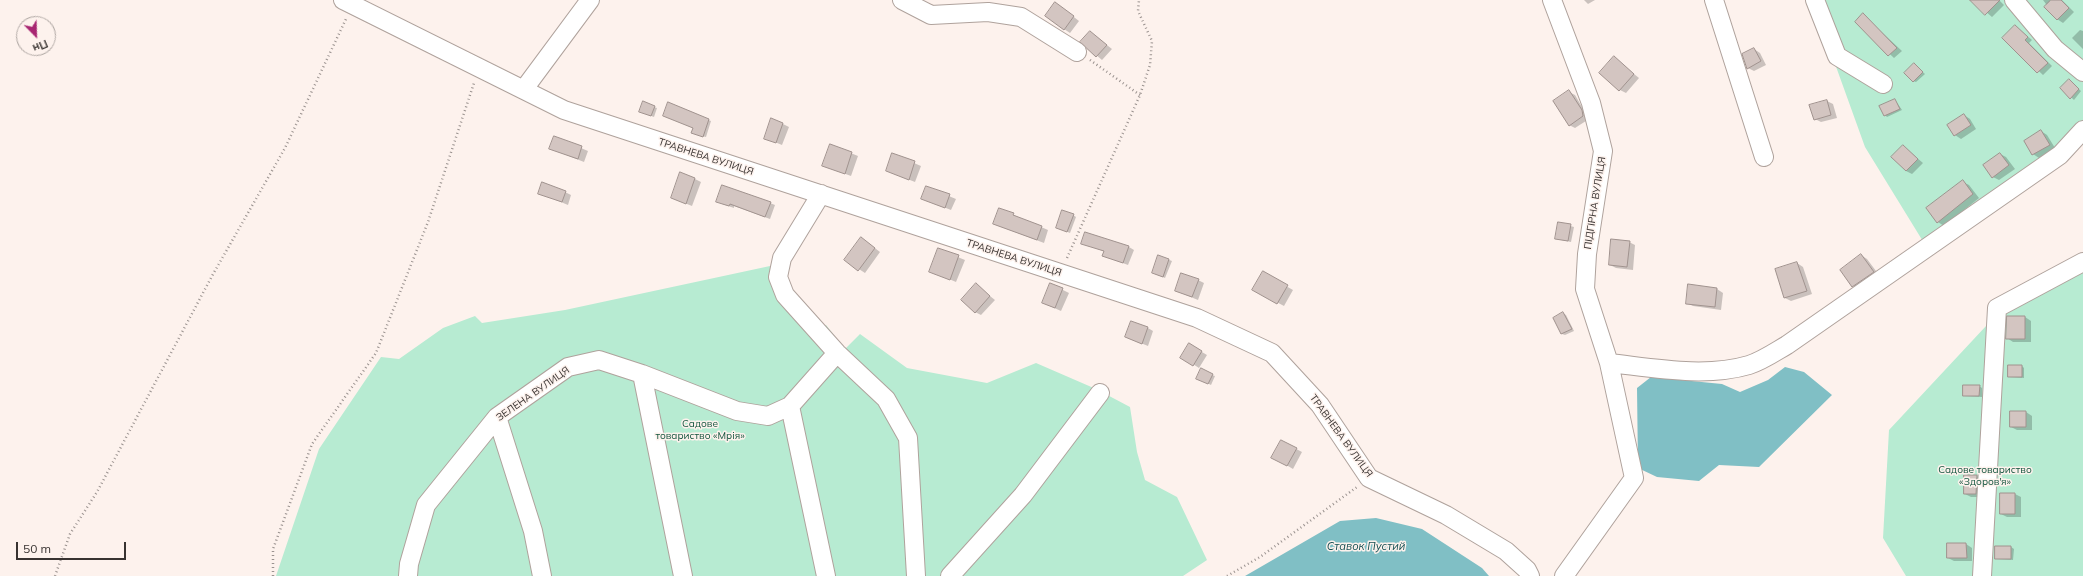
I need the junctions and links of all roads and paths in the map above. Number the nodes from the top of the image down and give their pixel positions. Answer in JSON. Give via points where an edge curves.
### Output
{"nodes":[{"id":1,"x":590,"y":0,"type":"edge"},
{"id":2,"x":902,"y":0,"type":"edge"},
{"id":3,"x":1139,"y":0,"type":"edge"},
{"id":4,"x":1552,"y":0,"type":"edge"},
{"id":5,"x":1714,"y":0,"type":"edge"},
{"id":6,"x":1816,"y":0,"type":"edge"},
{"id":7,"x":2014,"y":0,"type":"edge"},
{"id":8,"x":348,"y":2,"type":"edge"},
{"id":9,"x":1077,"y":52,"type":"joint"},
{"id":10,"x":479,"y":69,"type":"junction"},
{"id":11,"x":2083,"y":72,"type":"edge"},
{"id":12,"x":1883,"y":84,"type":"dead end"},
{"id":13,"x":524,"y":89,"type":"junction"},
{"id":14,"x":1140,"y":95,"type":"junction"},
{"id":15,"x":2083,"y":130,"type":"edge"},
{"id":16,"x":1764,"y":157,"type":"dead end"},
{"id":17,"x":821,"y":194,"type":"junction"},
{"id":18,"x":2083,"y":262,"type":"edge"},
{"id":19,"x":1060,"y":273,"type":"junction"},
{"id":20,"x":837,"y":353,"type":"junction"},
{"id":21,"x":1609,"y":363,"type":"junction"},
{"id":22,"x":642,"y":374,"type":"junction"},
{"id":23,"x":1100,"y":393,"type":"dead end"},
{"id":24,"x":790,"y":406,"type":"junction"},
{"id":25,"x":497,"y":417,"type":"junction"},
{"id":26,"x":1369,"y":478,"type":"junction"},
{"id":27,"x":55,"y":576,"type":"edge"},
{"id":28,"x":273,"y":576,"type":"edge"},
{"id":29,"x":408,"y":576,"type":"edge"},
{"id":30,"x":542,"y":576,"type":"edge"},
{"id":31,"x":683,"y":576,"type":"edge"},
{"id":32,"x":826,"y":576,"type":"edge"},
{"id":33,"x":916,"y":576,"type":"edge"},
{"id":34,"x":950,"y":576,"type":"edge"},
{"id":35,"x":1227,"y":576,"type":"edge"},
{"id":36,"x":1530,"y":576,"type":"edge"},
{"id":37,"x":1564,"y":576,"type":"edge"},
{"id":38,"x":1982,"y":576,"type":"edge"}],
"edges":[{"from":1,"to":13,"type":"street"},
{"from":2,"to":9,"type":"street","via":[[931,15],[988,12],[1021,17]]},
{"from":3,"to":14,"type":"path","via":[[1138,11],[1152,41],[1150,65]]},
{"from":4,"to":21,"type":"street","name":"ПІДГІРНА ВУЛИЦЯ","via":[[1591,103],[1603,151],[1587,254],[1585,289]]},
{"from":5,"to":16,"type":"street"},
{"from":6,"to":12,"type":"street","via":[[1837,56]]},
{"from":7,"to":11,"type":"street","via":[[2055,50]]},
{"from":8,"to":10,"type":"street","name":"ТРАВНЕВА ВУЛИЦЯ"},
{"from":8,"to":27,"type":"path","via":[[285,148],[215,270],[96,492],[70,534]]},
{"from":9,"to":14,"type":"path"},
{"from":10,"to":13,"type":"street","name":"ТРАВНЕВА ВУЛИЦЯ"},
{"from":10,"to":28,"type":"path","via":[[428,222],[376,353],[312,444],[273,549]]},
{"from":13,"to":17,"type":"street","name":"ТРАВНЕВА ВУЛИЦЯ","via":[[564,110]]},
{"from":14,"to":19,"type":"path"},
{"from":15,"to":21,"type":"street","via":[[2053,159],[1787,345],[1750,365],[1708,371],[1674,371]]},
{"from":17,"to":19,"type":"street","name":"ТРАВНЕВА ВУЛИЦЯ"},
{"from":17,"to":20,"type":"street","via":[[782,258],[778,277],[785,295]]},
{"from":18,"to":38,"type":"street","via":[[1998,308]]},
{"from":19,"to":26,"type":"street","name":"ТРАВНЕВА ВУЛИЦЯ","via":[[1197,318],[1272,353],[1320,405]]},
{"from":20,"to":24,"type":"street","name":"ЗЕЛЕНА ВУЛИЦЯ"},
{"from":20,"to":33,"type":"street","via":[[886,399],[908,438]]},
{"from":21,"to":37,"type":"street","name":"ПІДГІРНА ВУЛИЦЯ","via":[[1634,478]]},
{"from":22,"to":24,"type":"street","name":"ЗЕЛЕНА ВУЛИЦЯ","via":[[737,411],[768,416]]},
{"from":22,"to":25,"type":"street","name":"ЗЕЛЕНА ВУЛИЦЯ","via":[[599,360],[568,367]]},
{"from":22,"to":31,"type":"street"},
{"from":23,"to":34,"type":"street","via":[[1023,494]]},
{"from":24,"to":32,"type":"street"},
{"from":25,"to":29,"type":"street","name":"ЗЕЛЕНА ВУЛИЦЯ","via":[[426,504]]},
{"from":25,"to":30,"type":"street","via":[[533,532]]},
{"from":26,"to":35,"type":"path","via":[[1260,557]]},
{"from":26,"to":36,"type":"street","name":"ТРАВНЕВА ВУЛИЦЯ","via":[[1446,515],[1506,551]]}]}
